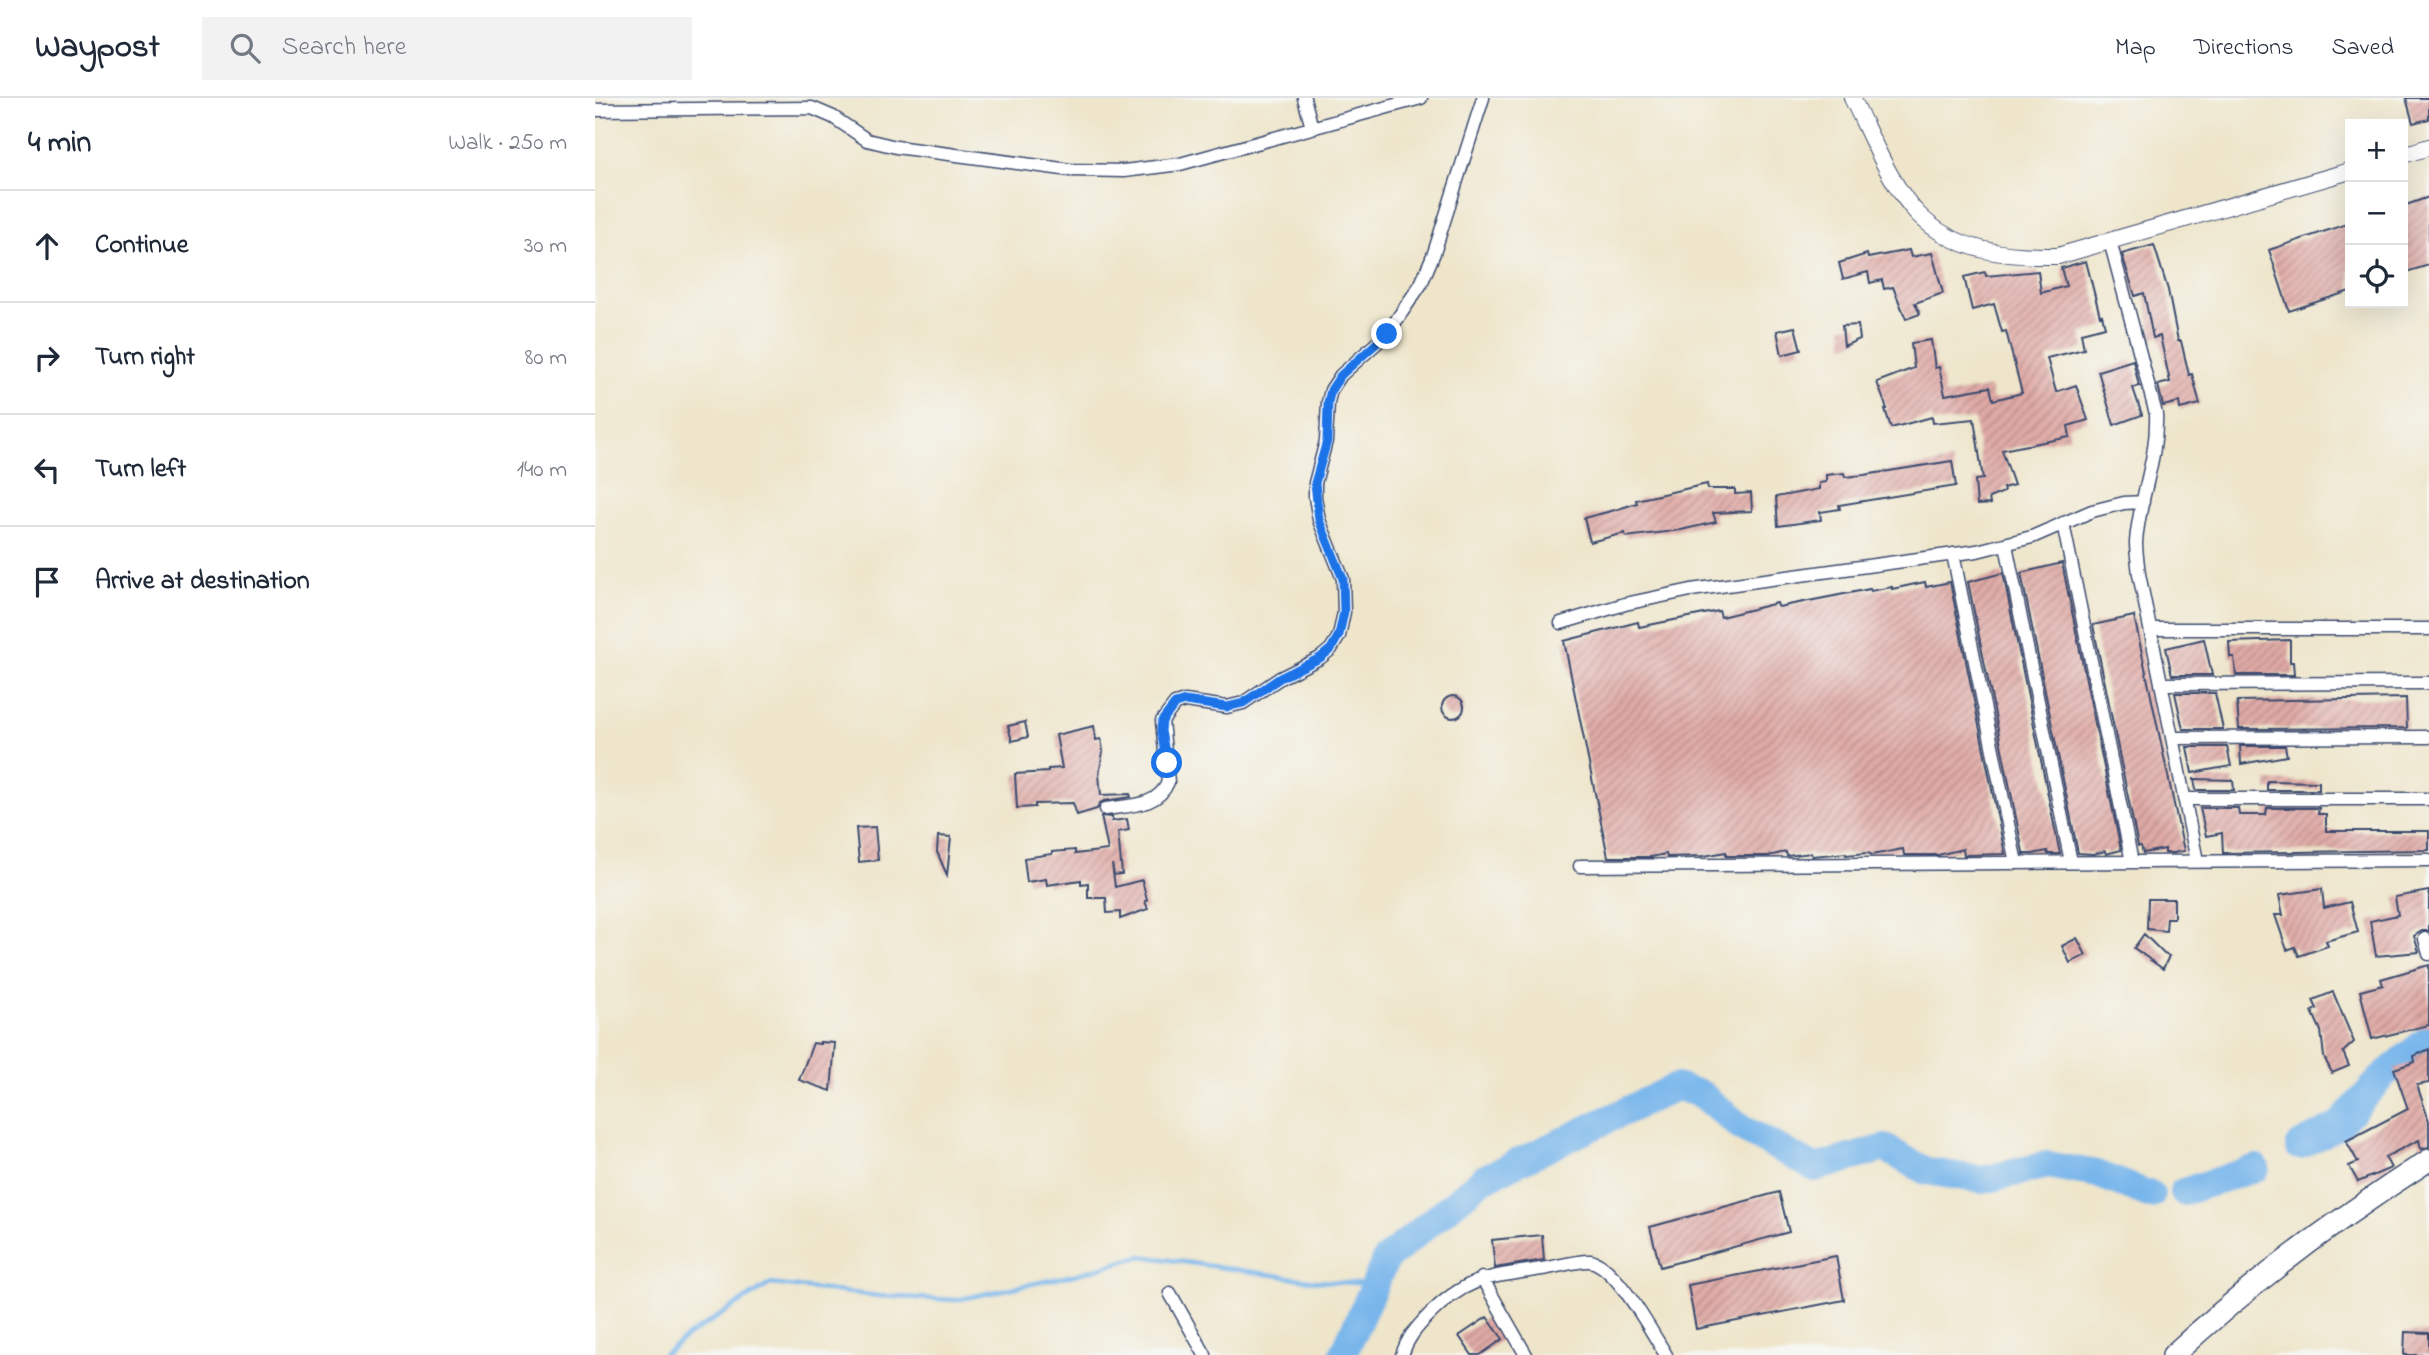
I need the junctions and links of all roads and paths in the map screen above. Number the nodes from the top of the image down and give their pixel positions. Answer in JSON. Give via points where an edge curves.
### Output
{"nodes":[{"id":1,"x":1304,"y":98,"type":"edge"},
{"id":2,"x":1421,"y":98,"type":"edge"},
{"id":3,"x":1483,"y":98,"type":"edge"},
{"id":4,"x":1853,"y":98,"type":"edge"},
{"id":5,"x":595,"y":110,"type":"edge"},
{"id":6,"x":1312,"y":128,"type":"junction"},
{"id":7,"x":2429,"y":148,"type":"edge"},
{"id":8,"x":2408,"y":154,"type":"edge"},
{"id":9,"x":2345,"y":172,"type":"edge"},
{"id":10,"x":2110,"y":241,"type":"junction"},
{"id":11,"x":2143,"y":502,"type":"junction"},
{"id":12,"x":2063,"y":523,"type":"junction"},
{"id":13,"x":2006,"y":545,"type":"junction"},
{"id":14,"x":1953,"y":554,"type":"junction"},
{"id":15,"x":1561,"y":623,"type":"dead end"},
{"id":16,"x":2150,"y":629,"type":"junction"},
{"id":17,"x":2429,"y":629,"type":"edge"},
{"id":18,"x":2429,"y":683,"type":"edge"},
{"id":19,"x":2161,"y":684,"type":"junction"},
{"id":20,"x":2429,"y":737,"type":"edge"},
{"id":21,"x":2172,"y":738,"type":"junction"},
{"id":22,"x":2185,"y":799,"type":"junction"},
{"id":23,"x":2429,"y":799,"type":"edge"},
{"id":24,"x":1106,"y":809,"type":"dead end"},
{"id":25,"x":2429,"y":860,"type":"edge"},
{"id":26,"x":2197,"y":861,"type":"junction"},
{"id":27,"x":2071,"y":862,"type":"junction"},
{"id":28,"x":2132,"y":862,"type":"junction"},
{"id":29,"x":2016,"y":863,"type":"junction"},
{"id":30,"x":1580,"y":866,"type":"dead end"},
{"id":31,"x":2425,"y":939,"type":"dead end"},
{"id":32,"x":2429,"y":954,"type":"edge"},
{"id":33,"x":2429,"y":1160,"type":"edge"},
{"id":34,"x":1482,"y":1278,"type":"junction"},
{"id":35,"x":1170,"y":1293,"type":"dead end"},
{"id":36,"x":1406,"y":1341,"type":"junction"},
{"id":37,"x":1205,"y":1355,"type":"edge"},
{"id":38,"x":1402,"y":1355,"type":"edge"},
{"id":39,"x":1415,"y":1355,"type":"edge"},
{"id":40,"x":1526,"y":1355,"type":"edge"},
{"id":41,"x":1666,"y":1355,"type":"edge"},
{"id":42,"x":2173,"y":1355,"type":"edge"}],
"edges":[{"from":1,"to":6,"type":"street"},
{"from":2,"to":6,"type":"street"},
{"from":3,"to":24,"type":"street","via":[[1421,284],[1387,334],[1341,375],[1331,390],[1327,441],[1315,497],[1319,520],[1343,579],[1339,635],[1320,658],[1243,703],[1227,707],[1185,701],[1175,704],[1162,721],[1168,782],[1164,792],[1155,801]]},
{"from":4,"to":10,"type":"street","via":[[1898,187],[1918,214],[1944,234],[1983,251],[2020,257],[2058,256]]},
{"from":5,"to":6,"type":"street","via":[[812,108],[867,140],[886,145],[1070,170],[1123,171],[1180,164]]},
{"from":7,"to":8,"type":"street"},
{"from":9,"to":10,"type":"street"},
{"from":10,"to":11,"type":"street","via":[[2156,414],[2153,465]]},
{"from":11,"to":12,"type":"street","via":[[2124,503]]},
{"from":11,"to":16,"type":"street","via":[[2136,544]]},
{"from":12,"to":13,"type":"street"},
{"from":12,"to":28,"type":"street"},
{"from":13,"to":14,"type":"street"},
{"from":13,"to":27,"type":"street"},
{"from":14,"to":15,"type":"street","via":[[1691,590]]},
{"from":14,"to":29,"type":"street"},
{"from":16,"to":17,"type":"street"},
{"from":16,"to":19,"type":"street"},
{"from":18,"to":19,"type":"street"},
{"from":19,"to":21,"type":"street"},
{"from":20,"to":21,"type":"street"},
{"from":21,"to":22,"type":"street"},
{"from":22,"to":23,"type":"street"},
{"from":22,"to":26,"type":"street"},
{"from":25,"to":26,"type":"street"},
{"from":26,"to":28,"type":"street"},
{"from":27,"to":28,"type":"street"},
{"from":27,"to":29,"type":"street"},
{"from":29,"to":30,"type":"street"},
{"from":31,"to":32,"type":"street"},
{"from":33,"to":42,"type":"highway","via":[[2276,1266]]},
{"from":34,"to":36,"type":"street","via":[[1444,1300]]},
{"from":34,"to":40,"type":"street"},
{"from":34,"to":41,"type":"street","via":[[1591,1261],[1622,1286]]},
{"from":35,"to":37,"type":"street"},
{"from":36,"to":38,"type":"street"},
{"from":36,"to":39,"type":"street"}]}
